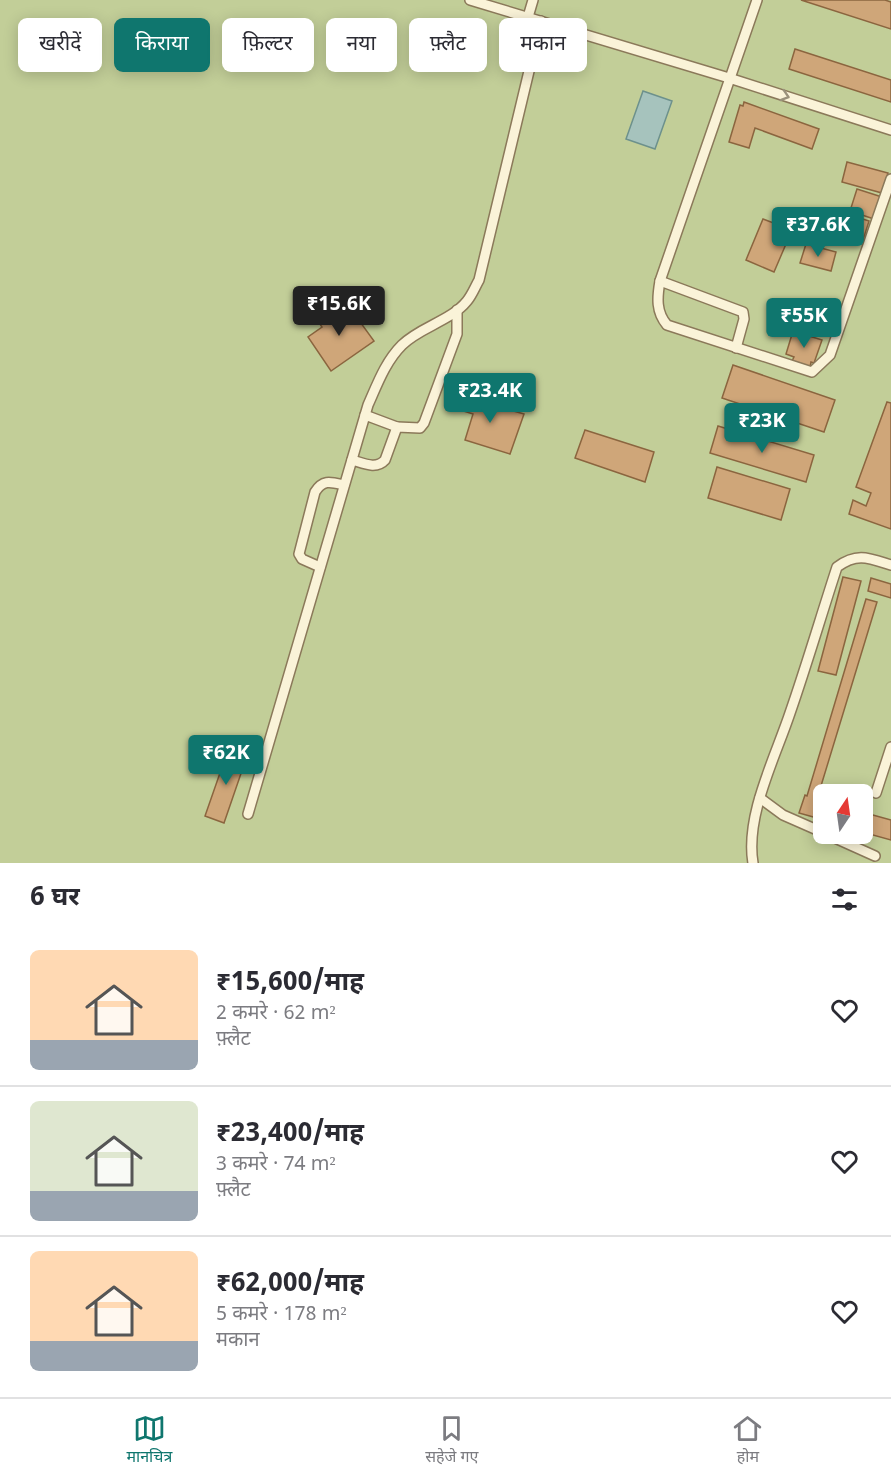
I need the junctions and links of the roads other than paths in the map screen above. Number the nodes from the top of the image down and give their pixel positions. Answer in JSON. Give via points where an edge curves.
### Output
{"nodes":[{"id":1,"x":470,"y":0,"type":"edge"},
{"id":2,"x":533,"y":0,"type":"edge"},
{"id":3,"x":757,"y":0,"type":"edge"},
{"id":4,"x":528,"y":17,"type":"junction"},
{"id":5,"x":532,"y":18,"type":"edge"},
{"id":6,"x":587,"y":35,"type":"edge"},
{"id":7,"x":530,"y":72,"type":"edge"},
{"id":8,"x":729,"y":78,"type":"junction"},
{"id":9,"x":891,"y":130,"type":"edge"},
{"id":10,"x":891,"y":179,"type":"edge"},
{"id":11,"x":660,"y":281,"type":"junction"},
{"id":12,"x":457,"y":310,"type":"junction"},
{"id":13,"x":736,"y":348,"type":"junction"},
{"id":14,"x":365,"y":415,"type":"junction"},
{"id":15,"x":397,"y":427,"type":"junction"},
{"id":16,"x":351,"y":460,"type":"junction"},
{"id":17,"x":344,"y":485,"type":"junction"},
{"id":18,"x":891,"y":565,"type":"edge"},
{"id":19,"x":320,"y":567,"type":"junction"},
{"id":20,"x":891,"y":747,"type":"edge"},
{"id":21,"x":876,"y":793,"type":"dead end"},
{"id":22,"x":760,"y":798,"type":"junction"},
{"id":23,"x":248,"y":814,"type":"dead end"},
{"id":24,"x":813,"y":828,"type":"edge"},
{"id":25,"x":849,"y":844,"type":"edge"},
{"id":26,"x":875,"y":856,"type":"dead end"},
{"id":27,"x":753,"y":863,"type":"edge"}],
"edges":[{"from":1,"to":4,"type":"lane"},
{"from":2,"to":4,"type":"lane"},
{"from":3,"to":8,"type":"lane"},
{"from":4,"to":5,"type":"lane"},
{"from":6,"to":8,"type":"lane"},
{"from":7,"to":12,"type":"lane","via":[[485,260],[466,302]]},
{"from":8,"to":9,"type":"lane","one_way":true},
{"from":8,"to":11,"type":"lane"},
{"from":10,"to":13,"type":"lane","via":[[824,364],[812,372]]},
{"from":11,"to":13,"type":"lane","via":[[658,306],[667,326]]},
{"from":11,"to":13,"type":"lane","via":[[743,312]]},
{"from":12,"to":14,"type":"lane","via":[[402,345],[382,372]]},
{"from":12,"to":15,"type":"lane","via":[[457,334],[424,423],[420,428]]},
{"from":14,"to":15,"type":"lane"},
{"from":14,"to":16,"type":"lane"},
{"from":15,"to":16,"type":"lane","via":[[381,464]]},
{"from":16,"to":17,"type":"lane"},
{"from":17,"to":19,"type":"lane"},
{"from":17,"to":19,"type":"lane","via":[[326,481],[315,492],[299,554],[302,560]]},
{"from":18,"to":22,"type":"lane","via":[[856,557],[837,567]]},
{"from":19,"to":23,"type":"lane"},
{"from":20,"to":21,"type":"lane"},
{"from":22,"to":24,"type":"lane","via":[[783,815]]},
{"from":22,"to":27,"type":"lane","via":[[754,815]]},
{"from":25,"to":26,"type":"lane"}]}
